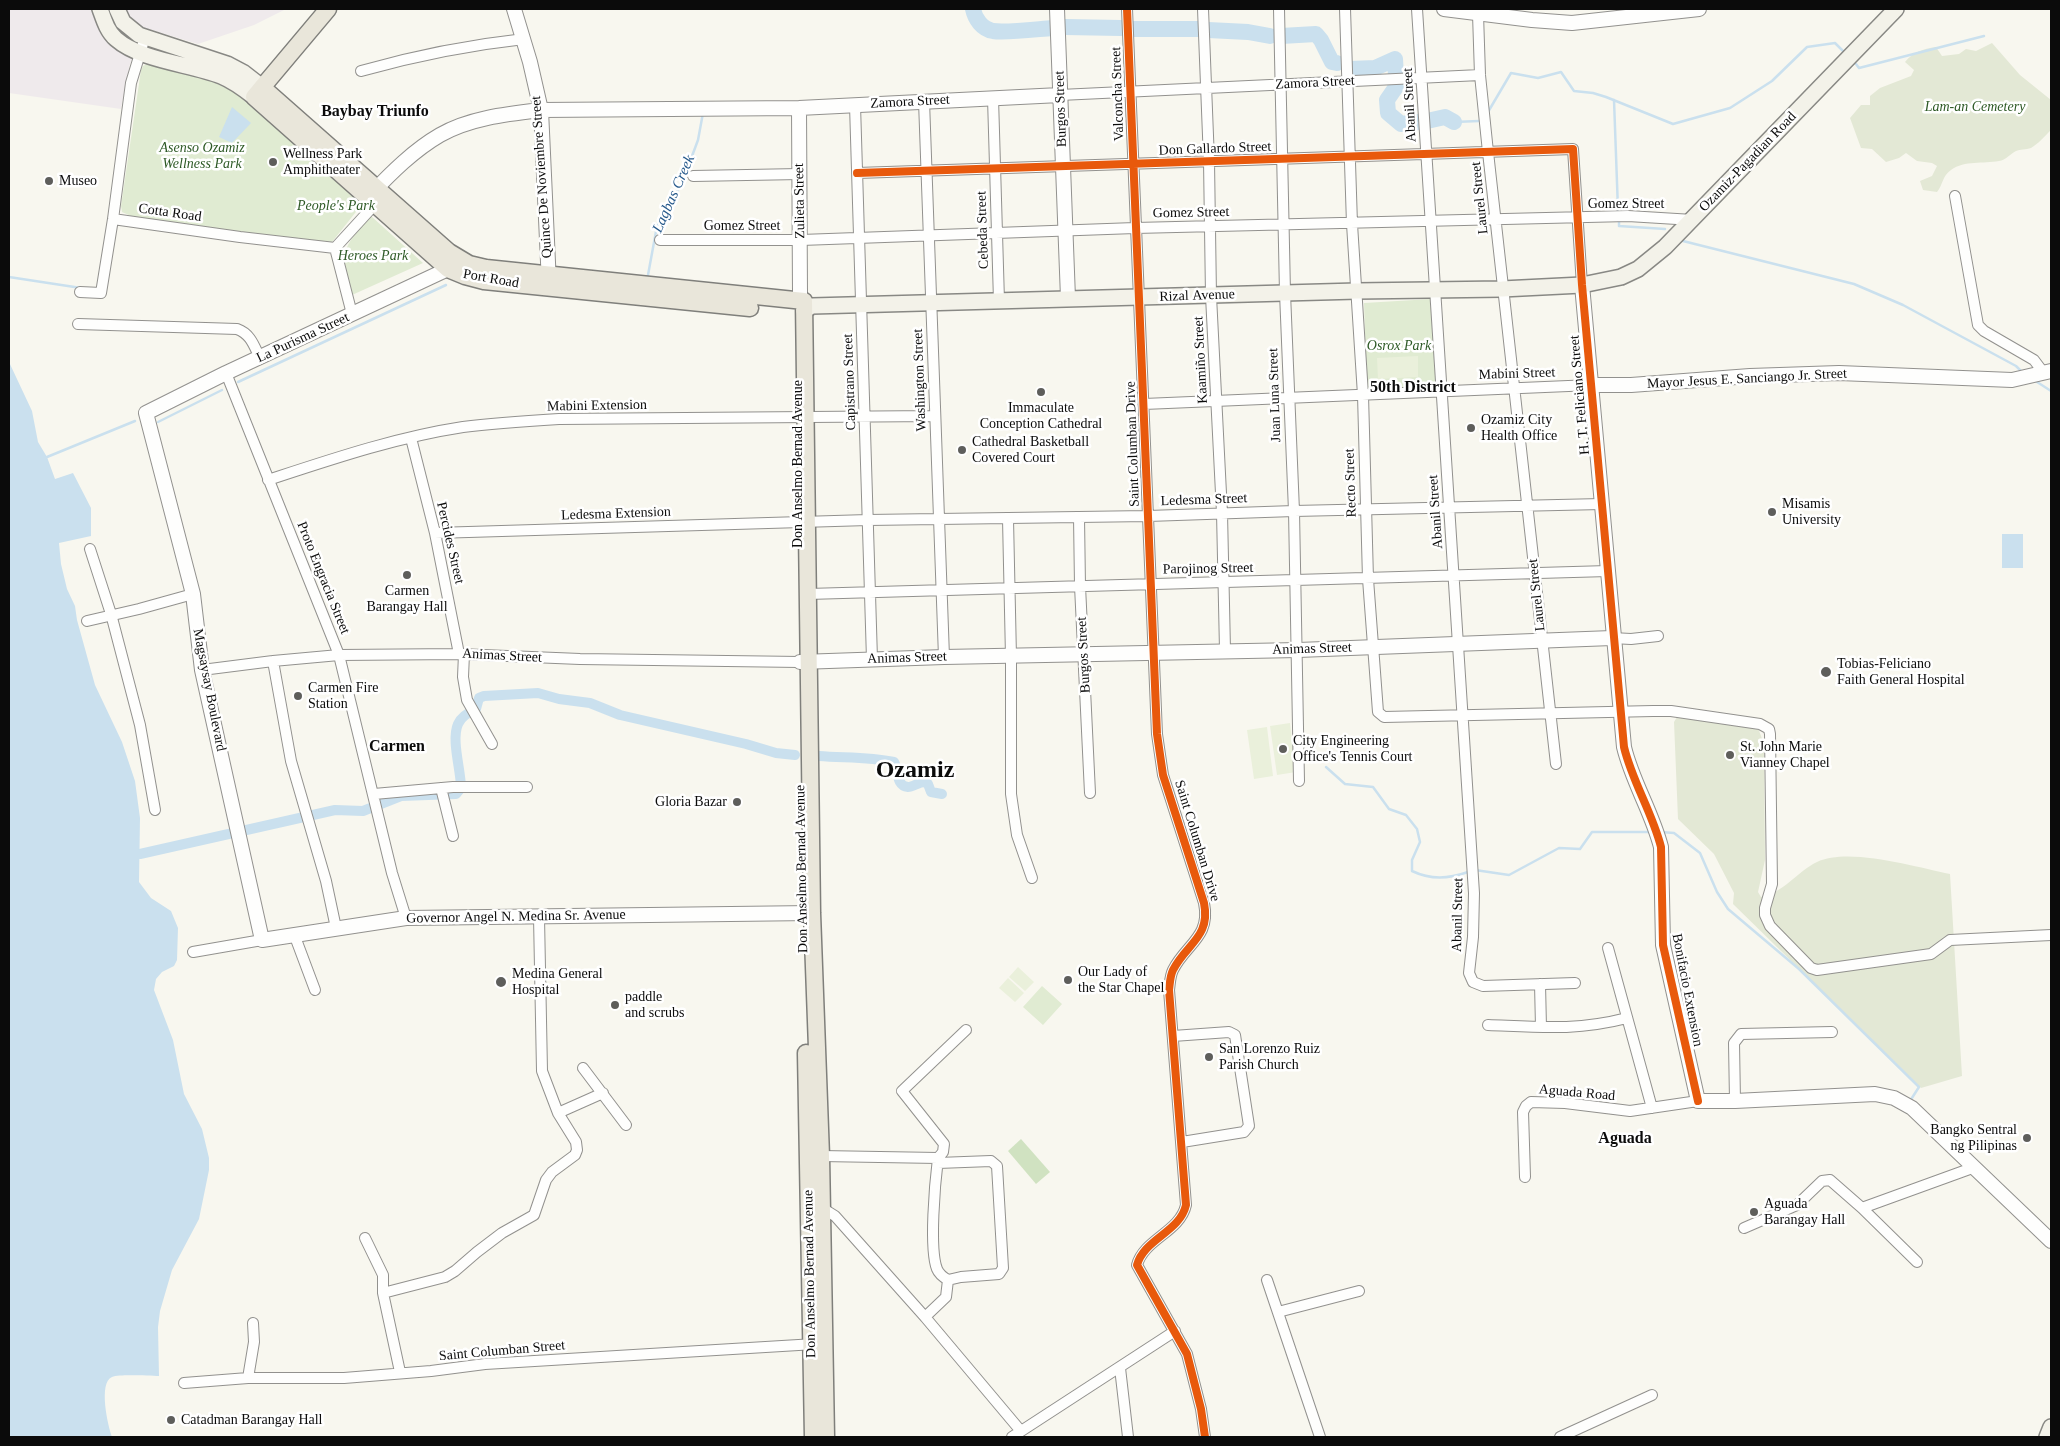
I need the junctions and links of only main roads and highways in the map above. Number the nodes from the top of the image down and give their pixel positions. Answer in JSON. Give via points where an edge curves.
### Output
{"nodes":[{"id":1,"x":100,"y":9,"type":"edge"},
{"id":2,"x":117,"y":9,"type":"edge"},
{"id":3,"x":328,"y":9,"type":"edge"},
{"id":4,"x":1896,"y":9,"type":"edge"},
{"id":5,"x":258,"y":92,"type":"junction"},
{"id":6,"x":1582,"y":285,"type":"joint"},
{"id":7,"x":803,"y":304,"type":"junction"},
{"id":8,"x":803,"y":522,"type":"junction"},
{"id":9,"x":805,"y":662,"type":"junction"},
{"id":10,"x":811,"y":1054,"type":"junction"},
{"id":11,"x":815,"y":1210,"type":"junction"},
{"id":12,"x":818,"y":1344,"type":"junction"},
{"id":13,"x":2051,"y":1427,"type":"edge"},
{"id":14,"x":813,"y":1437,"type":"edge"},
{"id":15,"x":826,"y":1437,"type":"edge"},
{"id":16,"x":2047,"y":1437,"type":"edge"}],
"edges":[{"from":1,"to":5,"type":"main road","name":"Port Road","via":[[110,32],[140,52],[221,76]]},
{"from":2,"to":5,"type":"main road","name":"Port Road","via":[[127,27],[145,37],[227,64],[244,73]]},
{"from":3,"to":5,"type":"main road"},
{"from":4,"to":6,"type":"main road","name":"Ozamiz-Pagadian Road","via":[[1653,258],[1621,277]]},
{"from":5,"to":7,"type":"main road","name":"Port Road","via":[[452,263],[549,281]]},
{"from":6,"to":7,"type":"main road","name":"Rizal Avenue","via":[[862,306]]},
{"from":7,"to":8,"type":"main road","name":"Don Anselmo Bernad Avenue"},
{"from":8,"to":9,"type":"main road","name":"Don Anselmo Bernad Avenue"},
{"from":8,"to":9,"type":"main road","name":"Don Anselmo Bernad Avenue","via":[[808,594]]},
{"from":9,"to":10,"type":"main road","name":"Don Anselmo Bernad Avenue"},
{"from":10,"to":11,"type":"main road","name":"Don Anselmo Bernad Avenue"},
{"from":10,"to":11,"type":"main road","name":"Don Anselmo Bernad Avenue","via":[[821,1156]]},
{"from":11,"to":12,"type":"main road","name":"Don Anselmo Bernad Avenue"},
{"from":12,"to":14,"type":"main road","name":"Don Anselmo Bernad Avenue"},
{"from":12,"to":15,"type":"main road","name":"Don Anselmo Bernad Avenue"},
{"from":13,"to":16,"type":"main road"}]}
